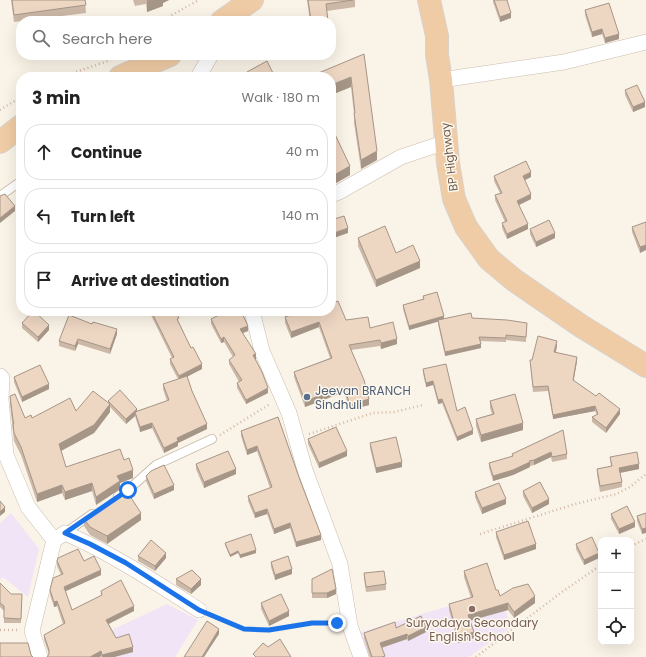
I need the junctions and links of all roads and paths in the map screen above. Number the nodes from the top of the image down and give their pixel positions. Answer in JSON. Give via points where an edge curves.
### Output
{"nodes":[{"id":1,"x":199,"y":0,"type":"edge"},
{"id":2,"x":253,"y":0,"type":"edge"},
{"id":3,"x":429,"y":0,"type":"edge"},
{"id":4,"x":170,"y":16,"type":"edge"},
{"id":5,"x":229,"y":16,"type":"edge"},
{"id":6,"x":246,"y":16,"type":"edge"},
{"id":7,"x":646,"y":42,"type":"edge"},
{"id":8,"x":109,"y":60,"type":"edge"},
{"id":9,"x":159,"y":60,"type":"edge"},
{"id":10,"x":208,"y":60,"type":"edge"},
{"id":11,"x":76,"y":72,"type":"edge"},
{"id":12,"x":131,"y":72,"type":"edge"},
{"id":13,"x":201,"y":72,"type":"edge"},
{"id":14,"x":441,"y":80,"type":"junction"},
{"id":15,"x":16,"y":100,"type":"edge"},
{"id":16,"x":0,"y":110,"type":"edge"},
{"id":17,"x":16,"y":130,"type":"edge"},
{"id":18,"x":0,"y":142,"type":"edge"},
{"id":19,"x":446,"y":142,"type":"junction"},
{"id":20,"x":16,"y":185,"type":"edge"},
{"id":21,"x":336,"y":193,"type":"edge"},
{"id":22,"x":0,"y":196,"type":"edge"},
{"id":23,"x":253,"y":316,"type":"edge"},
{"id":24,"x":646,"y":366,"type":"edge"},
{"id":25,"x":0,"y":376,"type":"edge"},
{"id":26,"x":283,"y":397,"type":"junction"},
{"id":27,"x":1,"y":400,"type":"edge"},
{"id":28,"x":423,"y":406,"type":"dead end"},
{"id":29,"x":296,"y":437,"type":"junction"},
{"id":30,"x":212,"y":439,"type":"joint"},
{"id":31,"x":646,"y":474,"type":"edge"},
{"id":32,"x":109,"y":503,"type":"edge"},
{"id":33,"x":96,"y":511,"type":"edge"},
{"id":34,"x":480,"y":534,"type":"dead end"},
{"id":35,"x":60,"y":536,"type":"junction"},
{"id":36,"x":646,"y":539,"type":"edge"},
{"id":37,"x":634,"y":545,"type":"edge"},
{"id":38,"x":598,"y":567,"type":"edge"},
{"id":39,"x":199,"y":610,"type":"joint"},
{"id":40,"x":350,"y":626,"type":"junction"},
{"id":41,"x":0,"y":630,"type":"edge"},
{"id":42,"x":32,"y":631,"type":"junction"},
{"id":43,"x":40,"y":657,"type":"edge"},
{"id":44,"x":361,"y":657,"type":"edge"},
{"id":45,"x":476,"y":657,"type":"edge"}],
"edges":[{"from":1,"to":4,"type":"path"},
{"from":2,"to":5,"type":"highway"},
{"from":2,"to":6,"type":"street","via":[[253,10]]},
{"from":3,"to":14,"type":"highway","name":"BP Highway","via":[[437,36]]},
{"from":7,"to":14,"type":"street","via":[[564,62]]},
{"from":8,"to":11,"type":"path"},
{"from":9,"to":12,"type":"highway"},
{"from":10,"to":13,"type":"street"},
{"from":14,"to":19,"type":"highway","name":"BP Highway"},
{"from":15,"to":16,"type":"path"},
{"from":17,"to":18,"type":"highway"},
{"from":19,"to":21,"type":"street","via":[[401,157]]},
{"from":19,"to":24,"type":"highway","name":"BP Highway","via":[[454,199],[466,227],[489,259],[514,280],[581,326]]},
{"from":20,"to":22,"type":"lane"},
{"from":23,"to":26,"type":"street","via":[[262,352]]},
{"from":25,"to":27,"type":"street"},
{"from":26,"to":29,"type":"street"},
{"from":26,"to":30,"type":"path"},
{"from":27,"to":35,"type":"street","via":[[6,456],[28,507]]},
{"from":28,"to":29,"type":"path","via":[[373,413]]},
{"from":29,"to":40,"type":"street","via":[[305,470],[340,564]]},
{"from":30,"to":32,"type":"lane","via":[[156,465]]},
{"from":31,"to":34,"type":"path","via":[[616,494]]},
{"from":33,"to":35,"type":"lane"},
{"from":35,"to":39,"type":"street","via":[[90,544],[126,563]]},
{"from":35,"to":42,"type":"street"},
{"from":36,"to":37,"type":"path"},
{"from":38,"to":45,"type":"path"},
{"from":39,"to":40,"type":"path","via":[[244,629],[269,630],[312,623]]},
{"from":40,"to":44,"type":"street"},
{"from":41,"to":42,"type":"path"},
{"from":42,"to":43,"type":"street"}]}
